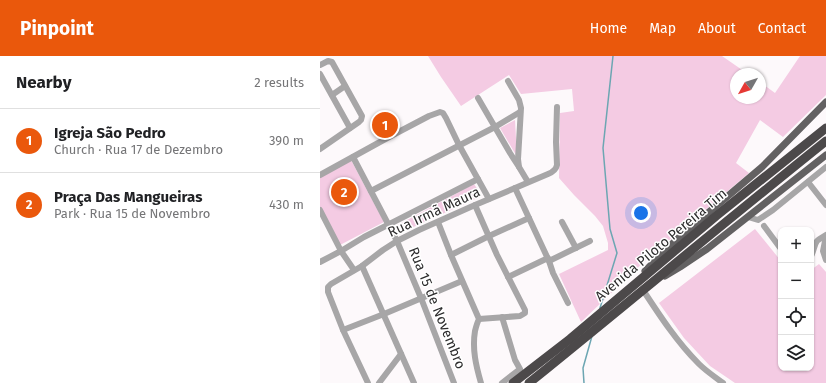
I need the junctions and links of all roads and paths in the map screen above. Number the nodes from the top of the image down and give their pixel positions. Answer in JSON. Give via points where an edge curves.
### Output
{"nodes":[{"id":1,"x":320,"y":65,"type":"edge"},
{"id":2,"x":320,"y":74,"type":"edge"},
{"id":3,"x":508,"y":81,"type":"dead end"},
{"id":4,"x":345,"y":86,"type":"junction"},
{"id":5,"x":332,"y":95,"type":"junction"},
{"id":6,"x":478,"y":98,"type":"dead end"},
{"id":7,"x":826,"y":102,"type":"edge"},
{"id":8,"x":557,"y":107,"type":"dead end"},
{"id":9,"x":520,"y":112,"type":"junction"},
{"id":10,"x":494,"y":127,"type":"junction"},
{"id":11,"x":350,"y":128,"type":"junction"},
{"id":12,"x":826,"y":128,"type":"edge"},
{"id":13,"x":826,"y":141,"type":"edge"},
{"id":14,"x":459,"y":145,"type":"junction"},
{"id":15,"x":320,"y":149,"type":"edge"},
{"id":16,"x":826,"y":155,"type":"edge"},
{"id":17,"x":353,"y":156,"type":"junction"},
{"id":18,"x":519,"y":167,"type":"junction"},
{"id":19,"x":826,"y":167,"type":"edge"},
{"id":20,"x":320,"y":175,"type":"edge"},
{"id":21,"x":478,"y":179,"type":"junction"},
{"id":22,"x":528,"y":182,"type":"junction"},
{"id":23,"x":808,"y":182,"type":"junction"},
{"id":24,"x":515,"y":188,"type":"junction"},
{"id":25,"x":371,"y":191,"type":"junction"},
{"id":26,"x":489,"y":199,"type":"junction"},
{"id":27,"x":475,"y":205,"type":"junction"},
{"id":28,"x":826,"y":205,"type":"edge"},
{"id":29,"x":320,"y":210,"type":"edge"},
{"id":30,"x":748,"y":217,"type":"junction"},
{"id":31,"x":528,"y":218,"type":"junction"},
{"id":32,"x":438,"y":222,"type":"junction"},
{"id":33,"x":562,"y":222,"type":"dead end"},
{"id":34,"x":389,"y":225,"type":"junction"},
{"id":35,"x":764,"y":226,"type":"dead end"},
{"id":36,"x":489,"y":236,"type":"junction"},
{"id":37,"x":826,"y":236,"type":"edge"},
{"id":38,"x":397,"y":241,"type":"junction"},
{"id":39,"x":590,"y":241,"type":"dead end"},
{"id":40,"x":778,"y":245,"type":"edge"},
{"id":41,"x":814,"y":246,"type":"edge"},
{"id":42,"x":576,"y":248,"type":"junction"},
{"id":43,"x":341,"y":251,"type":"junction"},
{"id":44,"x":451,"y":255,"type":"junction"},
{"id":45,"x":548,"y":260,"type":"junction"},
{"id":46,"x":826,"y":260,"type":"edge"},
{"id":47,"x":320,"y":262,"type":"edge"},
{"id":48,"x":362,"y":266,"type":"junction"},
{"id":49,"x":354,"y":270,"type":"junction"},
{"id":50,"x":508,"y":277,"type":"junction"},
{"id":51,"x":462,"y":281,"type":"junction"},
{"id":52,"x":652,"y":284,"type":"junction"},
{"id":53,"x":643,"y":290,"type":"junction"},
{"id":54,"x":421,"y":298,"type":"junction"},
{"id":55,"x":618,"y":298,"type":"junction"},
{"id":56,"x":568,"y":303,"type":"dead end"},
{"id":57,"x":384,"y":314,"type":"junction"},
{"id":58,"x":502,"y":317,"type":"junction"},
{"id":59,"x":479,"y":319,"type":"junction"},
{"id":60,"x":596,"y":323,"type":"junction"},
{"id":61,"x":343,"y":330,"type":"junction"},
{"id":62,"x":401,"y":354,"type":"junction"},
{"id":63,"x":368,"y":383,"type":"edge"},
{"id":64,"x":379,"y":383,"type":"edge"},
{"id":65,"x":414,"y":383,"type":"edge"},
{"id":66,"x":453,"y":383,"type":"edge"},
{"id":67,"x":481,"y":383,"type":"edge"},
{"id":68,"x":502,"y":383,"type":"edge"},
{"id":69,"x":513,"y":383,"type":"edge"},
{"id":70,"x":529,"y":383,"type":"edge"},
{"id":71,"x":723,"y":383,"type":"edge"}],
"edges":[{"from":1,"to":4,"type":"street","via":[[332,62]]},
{"from":2,"to":5,"type":"street"},
{"from":3,"to":9,"type":"street","via":[[519,100]]},
{"from":4,"to":5,"type":"street"},
{"from":4,"to":11,"type":"street","via":[[362,116],[361,120]]},
{"from":5,"to":11,"type":"street"},
{"from":6,"to":10,"type":"street"},
{"from":7,"to":55,"type":"main road","via":[[762,167],[676,240]]},
{"from":8,"to":22,"type":"street","name":"Rua Irmã Maura","via":[[556,169]]},
{"from":9,"to":10,"type":"street"},
{"from":9,"to":18,"type":"street"},
{"from":10,"to":14,"type":"street"},
{"from":10,"to":18,"type":"street"},
{"from":11,"to":15,"type":"street"},
{"from":12,"to":55,"type":"highway","name":"Avenida Piloto Pereira Tim"},
{"from":13,"to":52,"type":"highway","name":"Avenida Piloto Pereira Tim"},
{"from":14,"to":17,"type":"street","via":[[449,123],[442,112],[438,112]]},
{"from":14,"to":21,"type":"street"},
{"from":14,"to":25,"type":"street"},
{"from":16,"to":30,"type":"main road"},
{"from":17,"to":20,"type":"street"},
{"from":17,"to":25,"type":"street","name":"Rua 15 de Novembro"},
{"from":18,"to":22,"type":"street"},
{"from":19,"to":23,"type":"street"},
{"from":21,"to":26,"type":"street"},
{"from":21,"to":34,"type":"street"},
{"from":22,"to":24,"type":"street","name":"Rua Irmã Maura"},
{"from":23,"to":28,"type":"street"},
{"from":23,"to":30,"type":"street","via":[[758,220]]},
{"from":24,"to":26,"type":"street","name":"Rua Irmã Maura"},
{"from":24,"to":31,"type":"street"},
{"from":25,"to":34,"type":"street","name":"Rua 15 de Novembro"},
{"from":26,"to":27,"type":"street","name":"Rua Irmã Maura"},
{"from":27,"to":32,"type":"street","name":"Rua Irmã Maura"},
{"from":27,"to":36,"type":"street"},
{"from":29,"to":43,"type":"street"},
{"from":30,"to":52,"type":"main road","via":[[707,249]]},
{"from":31,"to":36,"type":"street"},
{"from":31,"to":45,"type":"street"},
{"from":32,"to":38,"type":"street","name":"Rua Irmã Maura"},
{"from":32,"to":44,"type":"street"},
{"from":33,"to":42,"type":"street"},
{"from":34,"to":38,"type":"street","name":"Rua 15 de Novembro"},
{"from":34,"to":43,"type":"street"},
{"from":35,"to":40,"type":"street"},
{"from":36,"to":44,"type":"street"},
{"from":36,"to":50,"type":"street"},
{"from":37,"to":41,"type":"street"},
{"from":37,"to":46,"type":"street","via":[[823,252]]},
{"from":38,"to":48,"type":"street","name":"Rua Irmã Maura"},
{"from":38,"to":54,"type":"street","name":"Rua 15 de Novembro"},
{"from":39,"to":42,"type":"street"},
{"from":42,"to":45,"type":"street"},
{"from":43,"to":47,"type":"street"},
{"from":43,"to":49,"type":"street"},
{"from":44,"to":51,"type":"street"},
{"from":45,"to":50,"type":"street"},
{"from":45,"to":56,"type":"street"},
{"from":48,"to":49,"type":"street","name":"Rua Irmã Maura"},
{"from":48,"to":57,"type":"street"},
{"from":49,"to":61,"type":"street","name":"Rua Irmã Maura","via":[[329,285],[327,289]]},
{"from":50,"to":58,"type":"street","via":[[525,312],[520,316]]},
{"from":51,"to":54,"type":"street"},
{"from":51,"to":59,"type":"street"},
{"from":52,"to":53,"type":"highway","name":"Avenida Piloto Pereira Tim"},
{"from":53,"to":60,"type":"highway","name":"Avenida Piloto Pereira Tim"},
{"from":53,"to":71,"type":"street","via":[[678,340],[699,364]]},
{"from":54,"to":57,"type":"street"},
{"from":54,"to":66,"type":"street","name":"Rua 15 de Novembro"},
{"from":55,"to":60,"type":"highway","name":"Avenida Piloto Pereira Tim"},
{"from":57,"to":61,"type":"street"},
{"from":57,"to":62,"type":"street"},
{"from":58,"to":59,"type":"street"},
{"from":58,"to":68,"type":"street","via":[[520,370]]},
{"from":59,"to":67,"type":"street","via":[[473,343]]},
{"from":60,"to":69,"type":"highway","name":"Avenida Piloto Pereira Tim","via":[[570,339]]},
{"from":60,"to":70,"type":"highway","name":"Avenida Piloto Pereira Tim"},
{"from":61,"to":63,"type":"street"},
{"from":62,"to":64,"type":"street"},
{"from":62,"to":65,"type":"street"}]}
